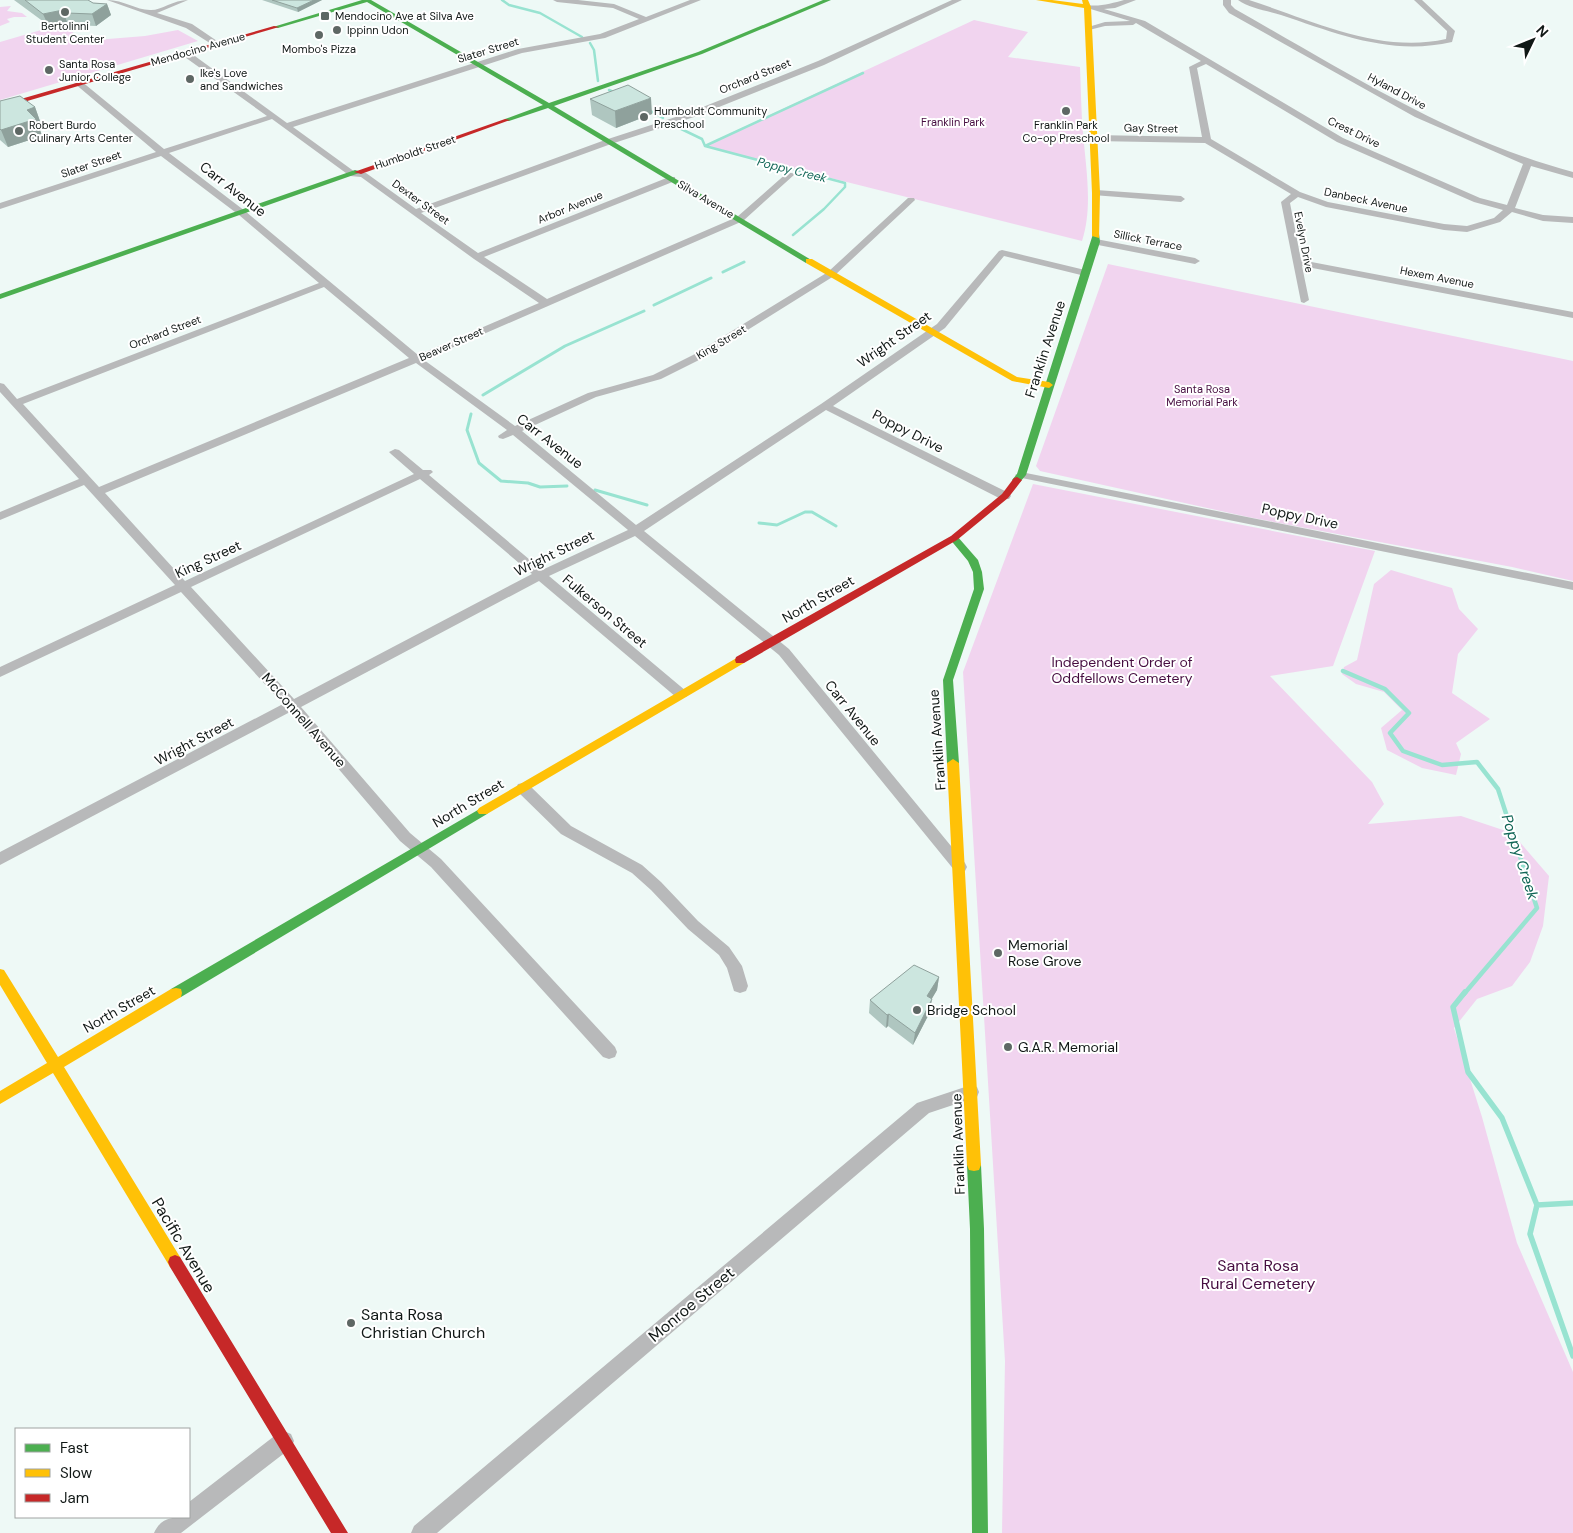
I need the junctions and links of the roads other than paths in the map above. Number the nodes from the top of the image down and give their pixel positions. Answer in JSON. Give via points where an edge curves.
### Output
{"nodes":[{"id":1,"x":110,"y":0,"type":"edge"},
{"id":2,"x":184,"y":0,"type":"edge"},
{"id":3,"x":367,"y":0,"type":"edge"},
{"id":4,"x":557,"y":0,"type":"edge"},
{"id":5,"x":697,"y":0,"type":"edge"},
{"id":6,"x":828,"y":0,"type":"edge"},
{"id":7,"x":958,"y":0,"type":"edge"},
{"id":8,"x":1039,"y":0,"type":"edge"},
{"id":9,"x":1132,"y":0,"type":"edge"},
{"id":10,"x":1226,"y":0,"type":"edge"},
{"id":11,"x":1242,"y":0,"type":"edge"},
{"id":12,"x":1418,"y":0,"type":"edge"},
{"id":13,"x":1086,"y":4,"type":"edge"},
{"id":14,"x":151,"y":13,"type":"junction"},
{"id":15,"x":645,"y":20,"type":"junction"},
{"id":16,"x":1142,"y":23,"type":"junction"},
{"id":17,"x":1089,"y":28,"type":"junction"},
{"id":18,"x":216,"y":43,"type":"junction"},
{"id":19,"x":185,"y":53,"type":"junction"},
{"id":20,"x":1207,"y":62,"type":"junction"},
{"id":21,"x":479,"y":64,"type":"junction"},
{"id":22,"x":78,"y":84,"type":"junction"},
{"id":23,"x":549,"y":106,"type":"junction"},
{"id":24,"x":0,"y":107,"type":"edge"},
{"id":25,"x":274,"y":116,"type":"junction"},
{"id":26,"x":286,"y":126,"type":"junction"},
{"id":27,"x":1094,"y":138,"type":"junction"},
{"id":28,"x":1207,"y":140,"type":"junction"},
{"id":29,"x":608,"y":142,"type":"junction"},
{"id":30,"x":163,"y":152,"type":"junction"},
{"id":31,"x":1528,"y":163,"type":"junction"},
{"id":32,"x":353,"y":174,"type":"junction"},
{"id":33,"x":791,"y":174,"type":"dead end"},
{"id":34,"x":1573,"y":175,"type":"edge"},
{"id":35,"x":672,"y":178,"type":"junction"},
{"id":36,"x":1096,"y":193,"type":"junction"},
{"id":37,"x":1296,"y":194,"type":"junction"},
{"id":38,"x":1181,"y":199,"type":"dead end"},
{"id":39,"x":911,"y":200,"type":"dead end"},
{"id":40,"x":0,"y":206,"type":"edge"},
{"id":41,"x":1510,"y":209,"type":"junction"},
{"id":42,"x":241,"y":212,"type":"junction"},
{"id":43,"x":415,"y":212,"type":"junction"},
{"id":44,"x":740,"y":219,"type":"junction"},
{"id":45,"x":1573,"y":220,"type":"edge"},
{"id":46,"x":1096,"y":242,"type":"junction"},
{"id":47,"x":477,"y":257,"type":"junction"},
{"id":48,"x":1195,"y":261,"type":"dead end"},
{"id":49,"x":1297,"y":262,"type":"junction"},
{"id":50,"x":1085,"y":273,"type":"junction"},
{"id":51,"x":831,"y":274,"type":"junction"},
{"id":52,"x":324,"y":284,"type":"junction"},
{"id":53,"x":0,"y":297,"type":"edge"},
{"id":54,"x":1304,"y":300,"type":"dead end"},
{"id":55,"x":546,"y":303,"type":"junction"},
{"id":56,"x":1573,"y":315,"type":"edge"},
{"id":57,"x":932,"y":331,"type":"junction"},
{"id":58,"x":417,"y":359,"type":"junction"},
{"id":59,"x":1049,"y":385,"type":"junction"},
{"id":60,"x":0,"y":386,"type":"edge"},
{"id":61,"x":16,"y":403,"type":"junction"},
{"id":62,"x":825,"y":406,"type":"junction"},
{"id":63,"x":515,"y":431,"type":"junction"},
{"id":64,"x":503,"y":436,"type":"dead end"},
{"id":65,"x":395,"y":452,"type":"dead end"},
{"id":66,"x":424,"y":474,"type":"junction"},
{"id":67,"x":1021,"y":475,"type":"junction"},
{"id":68,"x":86,"y":480,"type":"junction"},
{"id":69,"x":98,"y":492,"type":"junction"},
{"id":70,"x":1005,"y":496,"type":"junction"},
{"id":71,"x":0,"y":516,"type":"edge"},
{"id":72,"x":636,"y":530,"type":"junction"},
{"id":73,"x":954,"y":538,"type":"junction"},
{"id":74,"x":540,"y":575,"type":"junction"},
{"id":75,"x":1573,"y":586,"type":"edge"},
{"id":76,"x":184,"y":587,"type":"junction"},
{"id":77,"x":772,"y":642,"type":"junction"},
{"id":78,"x":0,"y":672,"type":"edge"},
{"id":79,"x":681,"y":694,"type":"junction"},
{"id":80,"x":293,"y":706,"type":"junction"},
{"id":81,"x":523,"y":788,"type":"junction"},
{"id":82,"x":420,"y":850,"type":"junction"},
{"id":83,"x":0,"y":859,"type":"edge"},
{"id":84,"x":960,"y":867,"type":"junction"},
{"id":85,"x":0,"y":974,"type":"edge"},
{"id":86,"x":740,"y":986,"type":"dead end"},
{"id":87,"x":609,"y":1052,"type":"dead end"},
{"id":88,"x":56,"y":1064,"type":"junction"},
{"id":89,"x":971,"y":1092,"type":"junction"},
{"id":90,"x":0,"y":1098,"type":"edge"},
{"id":91,"x":284,"y":1441,"type":"junction"},
{"id":92,"x":190,"y":1513,"type":"edge"},
{"id":93,"x":185,"y":1518,"type":"edge"},
{"id":94,"x":164,"y":1533,"type":"edge"},
{"id":95,"x":340,"y":1533,"type":"edge"},
{"id":96,"x":421,"y":1533,"type":"edge"},
{"id":97,"x":980,"y":1533,"type":"edge"}],
"edges":[{"from":1,"to":14,"type":"street"},
{"from":2,"to":14,"type":"street"},
{"from":3,"to":18,"type":"street","name":"Mendocino Avenue"},
{"from":3,"to":21,"type":"street","name":"Silva Avenue"},
{"from":4,"to":15,"type":"street","via":[[614,6]]},
{"from":5,"to":15,"type":"street","name":"Slater Street"},
{"from":6,"to":23,"type":"street","name":"Humboldt Street","via":[[700,53]]},
{"from":7,"to":29,"type":"street","name":"Orchard Street","via":[[821,63],[691,115]]},
{"from":8,"to":13,"type":"street"},
{"from":9,"to":13,"type":"street","via":[[1112,6]]},
{"from":10,"to":31,"type":"street","name":"Hyland Drive","via":[[1232,11],[1418,116]]},
{"from":11,"to":12,"type":"street","via":[[1369,42],[1404,46],[1432,45],[1449,40],[1451,31]]},
{"from":13,"to":16,"type":"street","name":"Crest Drive"},
{"from":13,"to":17,"type":"street","name":"Franklin Avenue"},
{"from":14,"to":18,"type":"street","via":[[189,26]]},
{"from":15,"to":21,"type":"street","name":"Slater Street","via":[[593,38],[521,51]]},
{"from":16,"to":17,"type":"street"},
{"from":16,"to":20,"type":"street","name":"Crest Drive"},
{"from":17,"to":27,"type":"street","name":"Franklin Avenue"},
{"from":18,"to":19,"type":"street","name":"Mendocino Avenue"},
{"from":19,"to":22,"type":"street","name":"Mendocino Avenue"},
{"from":19,"to":25,"type":"street","name":"Dexter Street"},
{"from":20,"to":28,"type":"street","via":[[1193,67]]},
{"from":20,"to":41,"type":"street","name":"Crest Drive","via":[[1340,140],[1477,200]]},
{"from":21,"to":23,"type":"street","name":"Silva Avenue"},
{"from":21,"to":26,"type":"street","name":"Slater Street"},
{"from":22,"to":24,"type":"street","name":"Mendocino Avenue"},
{"from":22,"to":30,"type":"street","name":"Carr Avenue"},
{"from":23,"to":29,"type":"street","name":"Silva Avenue"},
{"from":23,"to":32,"type":"street","name":"Humboldt Street"},
{"from":25,"to":26,"type":"street","name":"Dexter Street"},
{"from":25,"to":30,"type":"street","name":"Slater Street"},
{"from":26,"to":32,"type":"street","name":"Dexter Street"},
{"from":27,"to":28,"type":"street","name":"Gay Street"},
{"from":27,"to":36,"type":"street","name":"Franklin Avenue"},
{"from":28,"to":37,"type":"street","name":"Danbeck Avenue"},
{"from":29,"to":35,"type":"street","name":"Silva Avenue"},
{"from":29,"to":43,"type":"street","name":"Orchard Street"},
{"from":30,"to":40,"type":"street","name":"Slater Street"},
{"from":30,"to":42,"type":"street","name":"Carr Avenue"},
{"from":31,"to":34,"type":"street","name":"Hyland Drive"},
{"from":31,"to":41,"type":"street"},
{"from":32,"to":42,"type":"street","name":"Humboldt Street"},
{"from":32,"to":43,"type":"street","name":"Dexter Street","via":[[363,175]]},
{"from":33,"to":44,"type":"street","name":"Beaver Street"},
{"from":35,"to":44,"type":"street","name":"Silva Avenue"},
{"from":35,"to":47,"type":"street","name":"Arbor Avenue"},
{"from":36,"to":38,"type":"street"},
{"from":36,"to":46,"type":"street","name":"Franklin Avenue"},
{"from":37,"to":41,"type":"street","name":"Danbeck Avenue","via":[[1326,204],[1467,229],[1498,220]]},
{"from":37,"to":49,"type":"street","name":"Evelyn Drive","via":[[1285,202]]},
{"from":39,"to":51,"type":"street","name":"King Street"},
{"from":41,"to":45,"type":"street","name":"Crest Drive","via":[[1543,218]]},
{"from":42,"to":52,"type":"street","name":"Carr Avenue"},
{"from":42,"to":53,"type":"street","name":"Humboldt Street"},
{"from":43,"to":47,"type":"street","name":"Dexter Street"},
{"from":44,"to":51,"type":"street","name":"Silva Avenue"},
{"from":44,"to":55,"type":"street","name":"Beaver Street"},
{"from":46,"to":48,"type":"street","name":"Sillick Terrace"},
{"from":46,"to":50,"type":"street","name":"Franklin Avenue"},
{"from":47,"to":55,"type":"street","name":"Dexter Street"},
{"from":49,"to":54,"type":"street","name":"Evelyn Drive"},
{"from":49,"to":56,"type":"street","name":"Hexem Avenue"},
{"from":50,"to":57,"type":"street","name":"Wright Street","via":[[1002,253],[941,326]]},
{"from":50,"to":59,"type":"street","name":"Franklin Avenue"},
{"from":51,"to":57,"type":"street","name":"Silva Avenue"},
{"from":51,"to":63,"type":"street","name":"King Street","via":[[697,357],[657,377],[592,395]]},
{"from":52,"to":58,"type":"street","name":"Carr Avenue"},
{"from":52,"to":61,"type":"street","name":"Orchard Street"},
{"from":55,"to":58,"type":"street","name":"Beaver Street"},
{"from":57,"to":59,"type":"street","name":"Silva Avenue","via":[[1015,379]]},
{"from":57,"to":62,"type":"street","name":"Wright Street"},
{"from":58,"to":63,"type":"street","name":"Carr Avenue"},
{"from":58,"to":69,"type":"street","name":"Beaver Street"},
{"from":59,"to":67,"type":"street","name":"Franklin Avenue"},
{"from":60,"to":61,"type":"street","name":"McConnell Avenue"},
{"from":61,"to":68,"type":"street","name":"McConnell Avenue"},
{"from":62,"to":70,"type":"street","name":"Poppy Drive"},
{"from":62,"to":72,"type":"street","name":"Wright Street"},
{"from":63,"to":64,"type":"street","name":"King Street"},
{"from":63,"to":72,"type":"street","name":"Carr Avenue"},
{"from":65,"to":66,"type":"street","name":"Fulkerson Street"},
{"from":66,"to":74,"type":"street","name":"Fulkerson Street"},
{"from":66,"to":76,"type":"street","name":"King Street"},
{"from":67,"to":70,"type":"street","name":"Franklin Avenue"},
{"from":67,"to":75,"type":"street","name":"Poppy Drive"},
{"from":68,"to":69,"type":"street","name":"McConnell Avenue"},
{"from":68,"to":71,"type":"street"},
{"from":69,"to":76,"type":"street","name":"McConnell Avenue"},
{"from":70,"to":73,"type":"street","name":"Franklin Avenue"},
{"from":72,"to":74,"type":"street","name":"Wright Street"},
{"from":72,"to":77,"type":"street","name":"Carr Avenue"},
{"from":73,"to":77,"type":"street","name":"North Street"},
{"from":73,"to":84,"type":"street","name":"Franklin Avenue","via":[[975,561],[979,573],[979,589],[948,680]]},
{"from":74,"to":79,"type":"street","name":"Fulkerson Street"},
{"from":74,"to":80,"type":"street","name":"Wright Street"},
{"from":76,"to":78,"type":"street","name":"King Street"},
{"from":76,"to":80,"type":"street","name":"McConnell Avenue"},
{"from":77,"to":79,"type":"street","name":"North Street"},
{"from":77,"to":84,"type":"street","name":"Carr Avenue","via":[[784,652]]},
{"from":79,"to":81,"type":"street","name":"North Street"},
{"from":80,"to":82,"type":"street","name":"McConnell Avenue"},
{"from":80,"to":83,"type":"street","name":"Wright Street"},
{"from":81,"to":82,"type":"street","name":"North Street"},
{"from":81,"to":86,"type":"street","via":[[566,830],[637,869],[656,886],[692,925],[724,951],[734,966]]},
{"from":82,"to":87,"type":"street","name":"McConnell Avenue","via":[[436,863]]},
{"from":82,"to":88,"type":"street","name":"North Street"},
{"from":84,"to":89,"type":"street","name":"Franklin Avenue"},
{"from":85,"to":88,"type":"street","name":"Pacific Avenue"},
{"from":88,"to":90,"type":"street","name":"North Street"},
{"from":88,"to":91,"type":"street","name":"Pacific Avenue"},
{"from":89,"to":96,"type":"street","name":"Monroe Street","via":[[923,1108]]},
{"from":89,"to":97,"type":"street","name":"Franklin Avenue","via":[[977,1229]]},
{"from":91,"to":92,"type":"street"},
{"from":91,"to":95,"type":"street","name":"Pacific Avenue"},
{"from":93,"to":94,"type":"street"}]}
